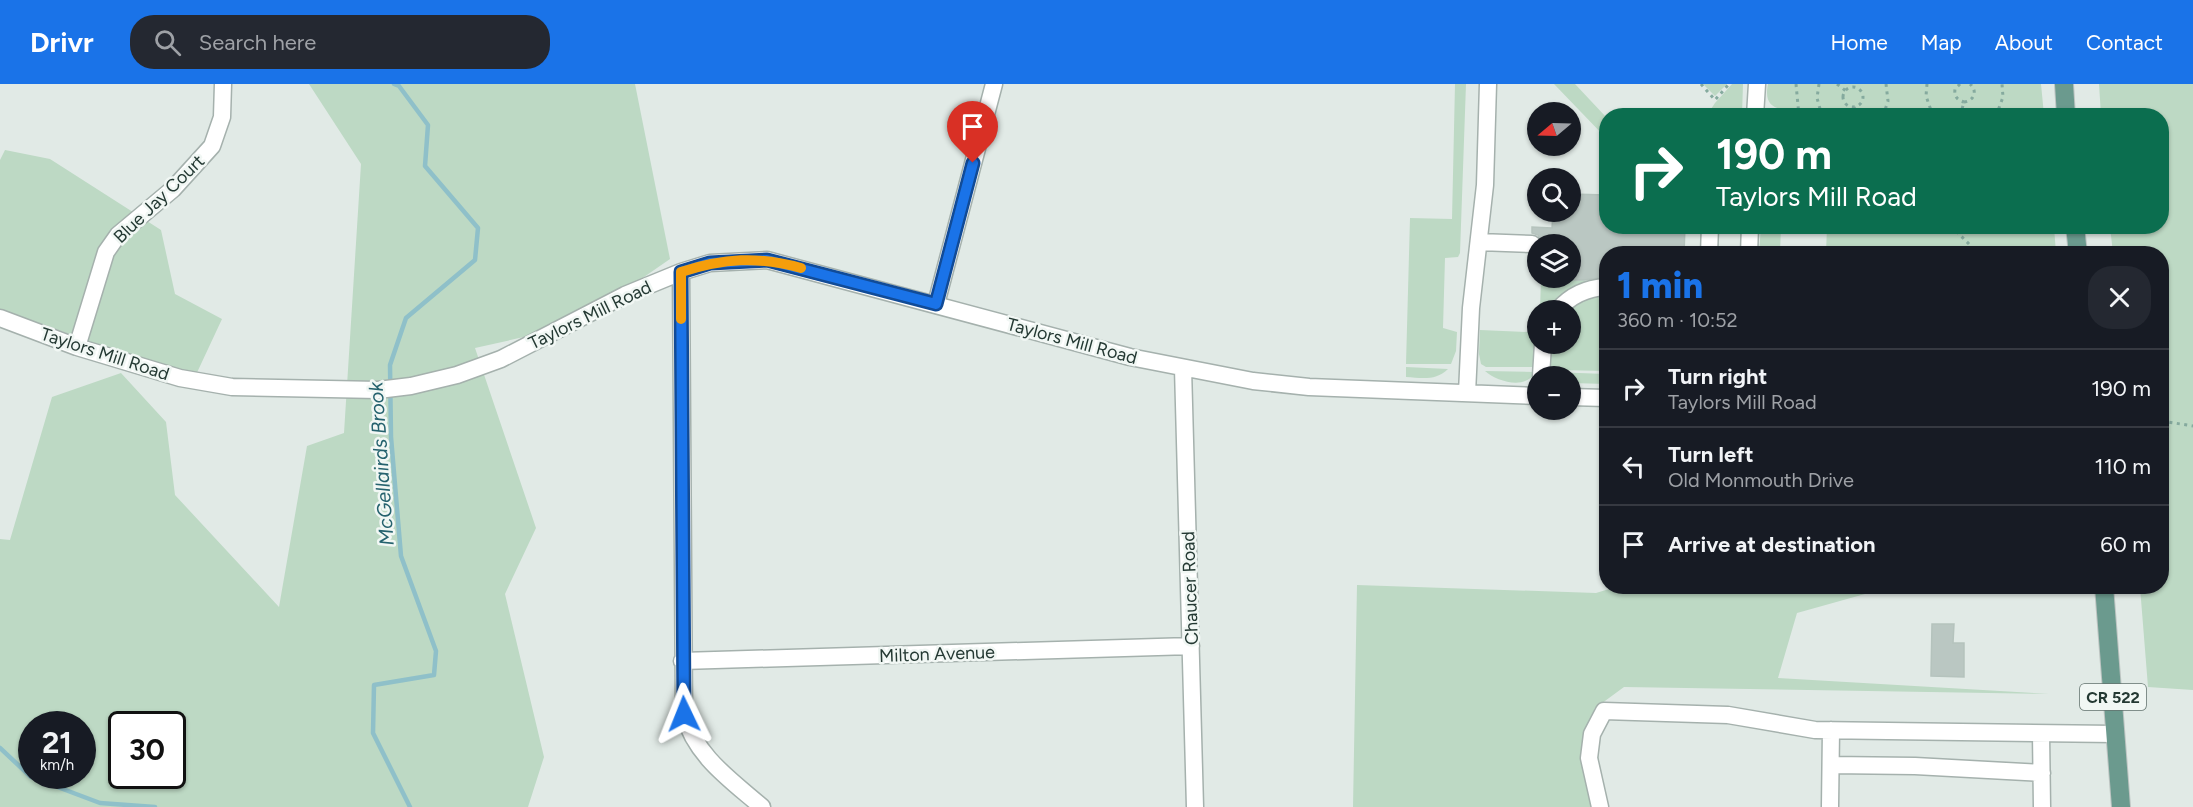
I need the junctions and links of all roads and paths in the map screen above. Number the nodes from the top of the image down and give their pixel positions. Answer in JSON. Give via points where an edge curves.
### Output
{"nodes":[{"id":1,"x":223,"y":84,"type":"edge"},
{"id":2,"x":994,"y":84,"type":"edge"},
{"id":3,"x":1488,"y":84,"type":"edge"},
{"id":4,"x":1701,"y":84,"type":"edge"},
{"id":5,"x":1730,"y":84,"type":"edge"},
{"id":6,"x":1757,"y":84,"type":"edge"},
{"id":7,"x":1796,"y":84,"type":"edge"},
{"id":8,"x":1819,"y":84,"type":"edge"},
{"id":9,"x":1837,"y":84,"type":"edge"},
{"id":10,"x":1886,"y":84,"type":"edge"},
{"id":11,"x":1927,"y":84,"type":"edge"},
{"id":12,"x":1960,"y":84,"type":"edge"},
{"id":13,"x":1970,"y":84,"type":"edge"},
{"id":14,"x":2002,"y":84,"type":"edge"},
{"id":15,"x":2064,"y":84,"type":"edge"},
{"id":16,"x":1852,"y":86,"type":"edge"},
{"id":17,"x":1846,"y":91,"type":"junction"},
{"id":18,"x":1964,"y":102,"type":"junction"},
{"id":19,"x":1854,"y":107,"type":"joint"},
{"id":20,"x":1756,"y":108,"type":"edge"},
{"id":21,"x":1798,"y":108,"type":"edge"},
{"id":22,"x":1820,"y":108,"type":"edge"},
{"id":23,"x":1886,"y":108,"type":"edge"},
{"id":24,"x":1930,"y":108,"type":"edge"},
{"id":25,"x":1962,"y":108,"type":"edge"},
{"id":26,"x":1999,"y":108,"type":"edge"},
{"id":27,"x":2066,"y":108,"type":"edge"},
{"id":28,"x":1959,"y":234,"type":"edge"},
{"id":29,"x":1479,"y":242,"type":"junction"},
{"id":30,"x":1527,"y":244,"type":"edge"},
{"id":31,"x":1971,"y":246,"type":"edge"},
{"id":32,"x":681,"y":272,"type":"junction"},
{"id":33,"x":1599,"y":288,"type":"edge"},
{"id":34,"x":1570,"y":300,"type":"edge"},
{"id":35,"x":936,"y":304,"type":"junction"},
{"id":36,"x":0,"y":318,"type":"edge"},
{"id":37,"x":77,"y":347,"type":"junction"},
{"id":38,"x":1184,"y":368,"type":"junction"},
{"id":39,"x":1467,"y":393,"type":"junction"},
{"id":40,"x":1527,"y":396,"type":"edge"},
{"id":41,"x":1581,"y":397,"type":"edge"},
{"id":42,"x":1599,"y":398,"type":"edge"},
{"id":43,"x":2169,"y":422,"type":"edge"},
{"id":44,"x":2193,"y":426,"type":"edge"},
{"id":45,"x":2105,"y":594,"type":"edge"},
{"id":46,"x":1191,"y":646,"type":"junction"},
{"id":47,"x":682,"y":661,"type":"junction"},
{"id":48,"x":1831,"y":730,"type":"junction"},
{"id":49,"x":2042,"y":734,"type":"junction"},
{"id":50,"x":2115,"y":734,"type":"junction"},
{"id":51,"x":1830,"y":765,"type":"junction"},
{"id":52,"x":2042,"y":773,"type":"junction"},
{"id":53,"x":762,"y":807,"type":"edge"},
{"id":54,"x":1195,"y":807,"type":"edge"},
{"id":55,"x":1600,"y":807,"type":"edge"},
{"id":56,"x":1830,"y":807,"type":"edge"},
{"id":57,"x":2042,"y":807,"type":"edge"},
{"id":58,"x":2121,"y":807,"type":"edge"}],
"edges":[{"from":1,"to":37,"type":"street","name":"Blue Jay Court","via":[[222,117],[212,146],[173,189],[118,234],[106,252]]},
{"from":2,"to":35,"type":"street"},
{"from":3,"to":29,"type":"street","via":[[1486,174]]},
{"from":4,"to":5,"type":"path","via":[[1715,100]]},
{"from":6,"to":20,"type":"street"},
{"from":7,"to":21,"type":"path"},
{"from":8,"to":22,"type":"path"},
{"from":9,"to":17,"type":"path"},
{"from":10,"to":23,"type":"path"},
{"from":11,"to":24,"type":"path"},
{"from":12,"to":18,"type":"path","via":[[1955,95]]},
{"from":13,"to":18,"type":"path","via":[[1974,96]]},
{"from":14,"to":26,"type":"path"},
{"from":15,"to":27,"type":"main road"},
{"from":16,"to":17,"type":"path"},
{"from":16,"to":19,"type":"path","via":[[1863,97],[1862,103]]},
{"from":17,"to":19,"type":"path","via":[[1844,101]]},
{"from":18,"to":25,"type":"path"},
{"from":28,"to":31,"type":"path"},
{"from":29,"to":30,"type":"street"},
{"from":29,"to":39,"type":"street","via":[[1469,328]]},
{"from":32,"to":35,"type":"street","name":"Taylors Mill Road","via":[[710,263],[767,260]]},
{"from":32,"to":37,"type":"street","name":"Taylors Mill Road","via":[[625,295],[501,359],[411,386],[378,390],[231,387],[180,378]]},
{"from":32,"to":47,"type":"street"},
{"from":33,"to":34,"type":"street"},
{"from":35,"to":38,"type":"street","name":"Taylors Mill Road"},
{"from":36,"to":37,"type":"street","name":"Taylors Mill Road"},
{"from":38,"to":39,"type":"street","name":"Taylors Mill Road","via":[[1309,387]]},
{"from":38,"to":46,"type":"street","name":"Chaucer Road"},
{"from":39,"to":40,"type":"street","name":"Taylors Mill Road"},
{"from":41,"to":42,"type":"street"},
{"from":43,"to":44,"type":"path"},
{"from":45,"to":50,"type":"main road","number":"CR 522"},
{"from":46,"to":47,"type":"street","name":"Milton Avenue"},
{"from":46,"to":54,"type":"street","name":"Chaucer Road"},
{"from":47,"to":53,"type":"street","via":[[684,714],[692,737],[707,759]]},
{"from":48,"to":49,"type":"street"},
{"from":48,"to":51,"type":"street"},
{"from":48,"to":55,"type":"street","via":[[1728,715],[1604,711],[1592,734],[1589,758]]},
{"from":49,"to":50,"type":"street"},
{"from":49,"to":52,"type":"street"},
{"from":50,"to":58,"type":"main road","number":"CR 522"},
{"from":51,"to":52,"type":"street"},
{"from":51,"to":56,"type":"street"},
{"from":52,"to":57,"type":"street"}]}
